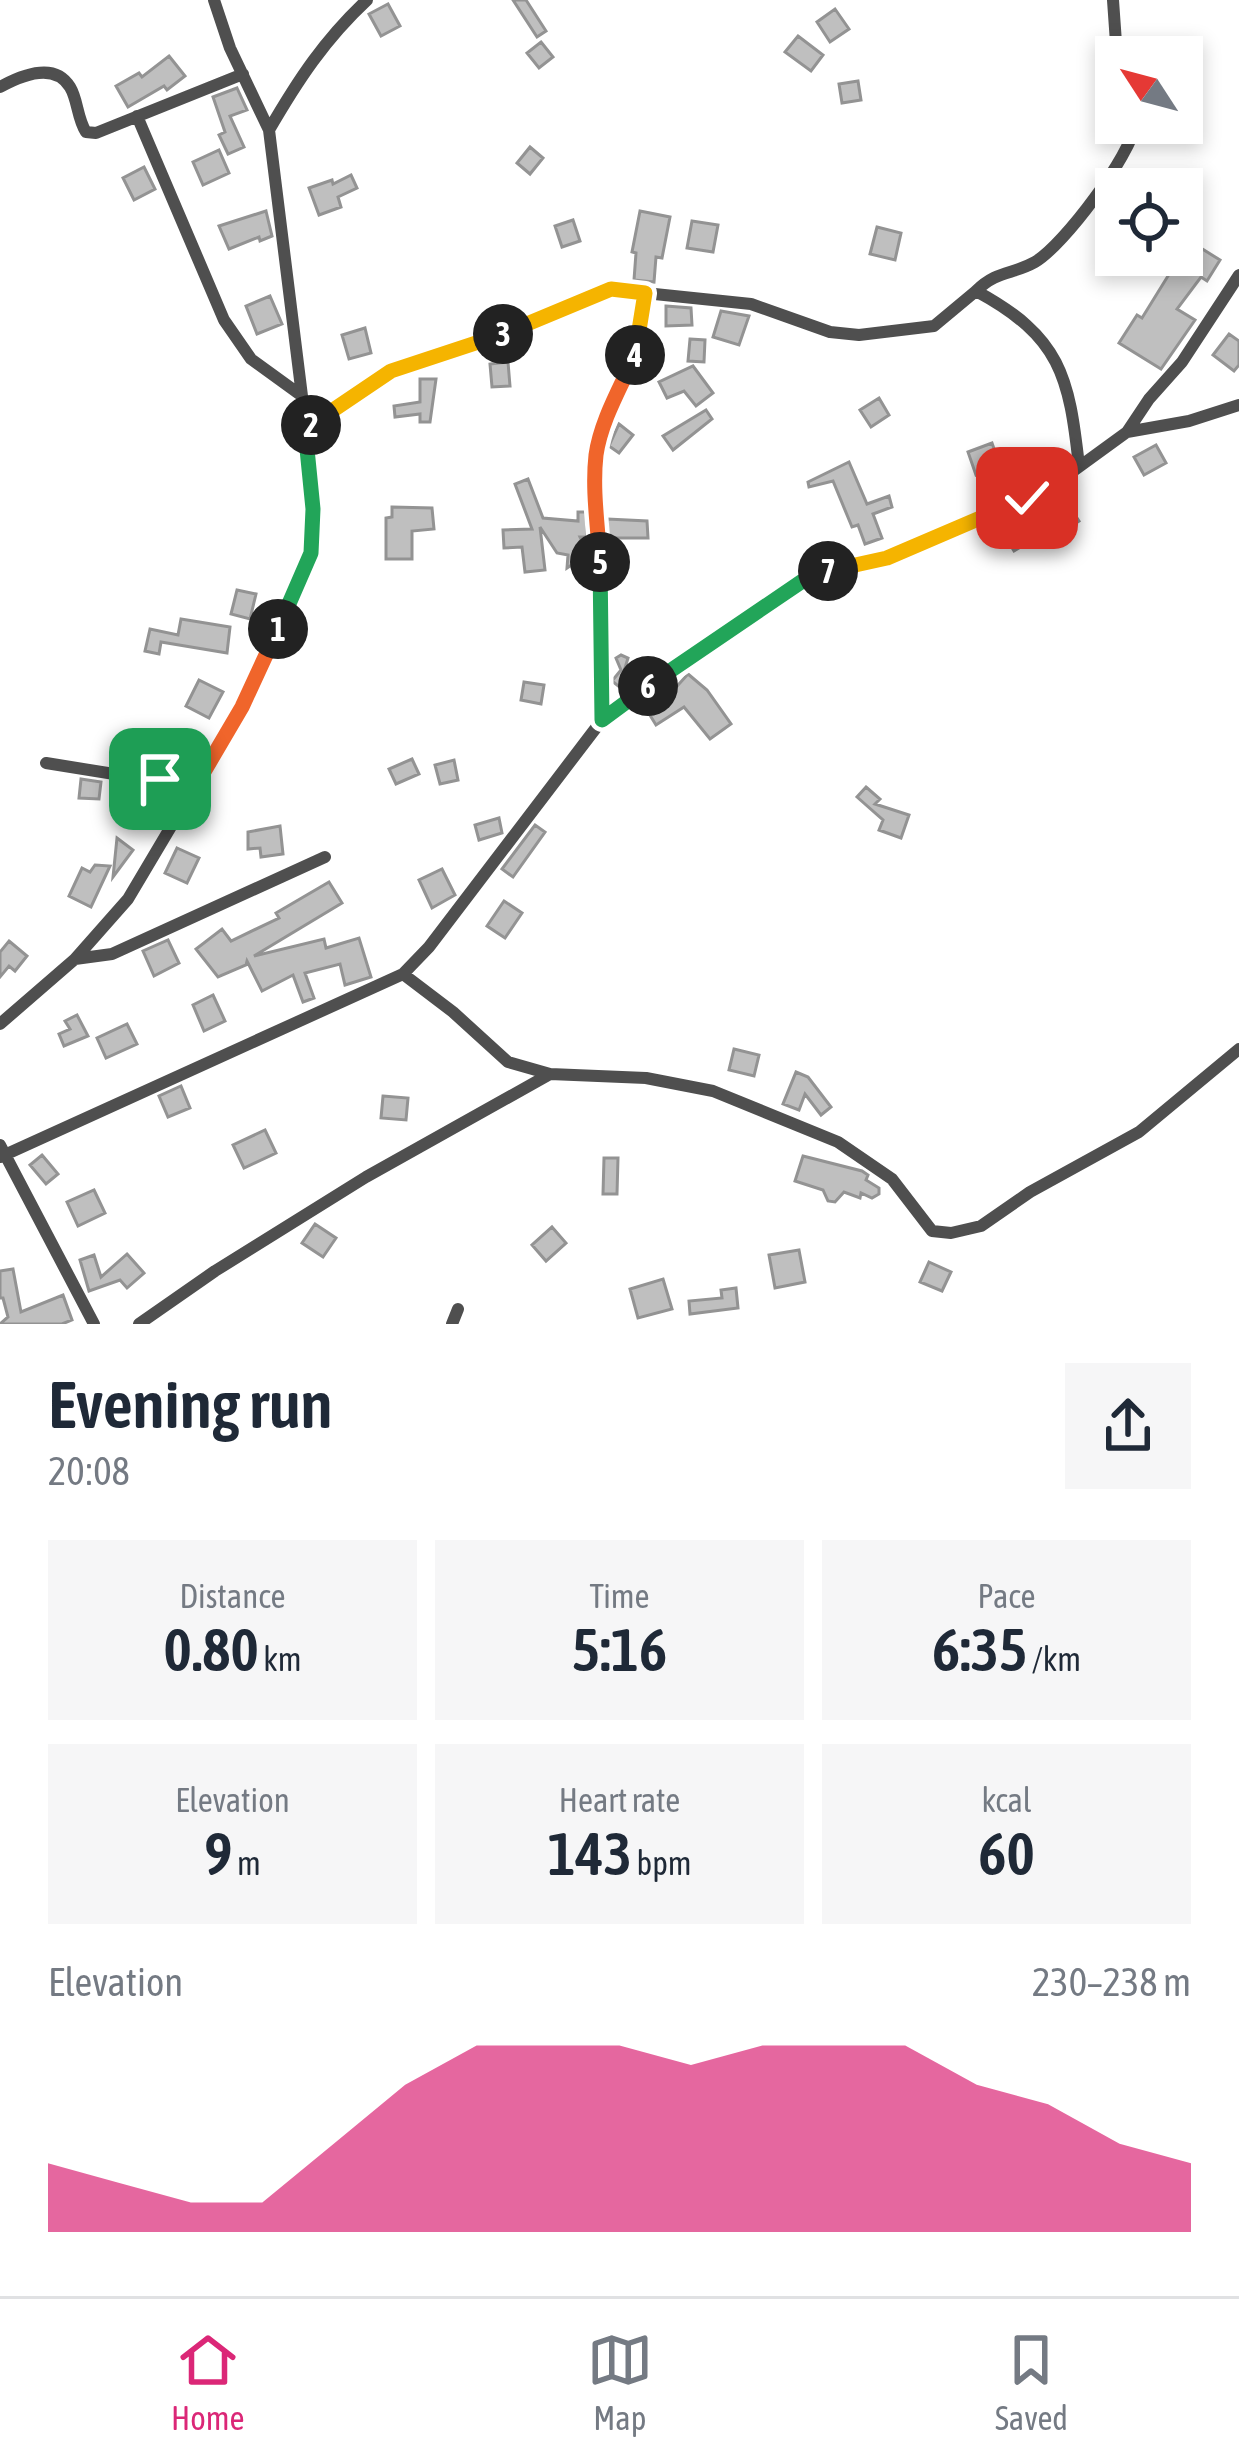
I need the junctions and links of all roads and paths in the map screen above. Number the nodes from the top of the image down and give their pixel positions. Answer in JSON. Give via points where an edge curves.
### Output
{"nodes":[{"id":1,"x":214,"y":0,"type":"edge"},
{"id":2,"x":368,"y":0,"type":"edge"},
{"id":3,"x":1113,"y":0,"type":"edge"},
{"id":4,"x":1116,"y":36,"type":"edge"},
{"id":5,"x":243,"y":74,"type":"junction"},
{"id":6,"x":0,"y":87,"type":"edge"},
{"id":7,"x":137,"y":116,"type":"junction"},
{"id":8,"x":269,"y":130,"type":"junction"},
{"id":9,"x":1125,"y":144,"type":"edge"},
{"id":10,"x":1239,"y":275,"type":"edge"},
{"id":11,"x":976,"y":291,"type":"junction"},
{"id":12,"x":645,"y":293,"type":"junction"},
{"id":13,"x":302,"y":397,"type":"junction"},
{"id":14,"x":1239,"y":405,"type":"edge"},
{"id":15,"x":305,"y":429,"type":"junction"},
{"id":16,"x":1127,"y":432,"type":"junction"},
{"id":17,"x":1079,"y":466,"type":"junction"},
{"id":18,"x":602,"y":720,"type":"junction"},
{"id":19,"x":46,"y":764,"type":"dead end"},
{"id":20,"x":195,"y":787,"type":"junction"},
{"id":21,"x":325,"y":857,"type":"dead end"},
{"id":22,"x":75,"y":959,"type":"junction"},
{"id":23,"x":403,"y":974,"type":"junction"},
{"id":24,"x":0,"y":1024,"type":"edge"},
{"id":25,"x":1239,"y":1049,"type":"edge"},
{"id":26,"x":550,"y":1074,"type":"junction"},
{"id":27,"x":2,"y":1152,"type":"edge"},
{"id":28,"x":458,"y":1309,"type":"dead end"},
{"id":29,"x":94,"y":1324,"type":"edge"},
{"id":30,"x":140,"y":1324,"type":"edge"},
{"id":31,"x":452,"y":1324,"type":"edge"}],
"edges":[{"from":1,"to":5,"type":"street"},
{"from":2,"to":8,"type":"street","via":[[333,31]]},
{"from":3,"to":4,"type":"street"},
{"from":5,"to":7,"type":"street"},
{"from":5,"to":8,"type":"street"},
{"from":6,"to":7,"type":"street","via":[[28,73],[55,74],[69,86],[86,132]]},
{"from":7,"to":13,"type":"street","via":[[224,320],[251,358]]},
{"from":8,"to":13,"type":"street"},
{"from":9,"to":11,"type":"street","via":[[1050,251],[990,276]]},
{"from":10,"to":16,"type":"street"},
{"from":11,"to":12,"type":"street","via":[[934,326],[859,334],[751,304]]},
{"from":11,"to":17,"type":"street","via":[[1023,322],[1058,363]]},
{"from":12,"to":15,"type":"street","via":[[611,289],[432,355],[356,391]]},
{"from":12,"to":18,"type":"street","via":[[636,355],[597,451]]},
{"from":13,"to":15,"type":"street"},
{"from":14,"to":16,"type":"street"},
{"from":15,"to":20,"type":"street","via":[[311,553],[242,707]]},
{"from":16,"to":17,"type":"street"},
{"from":17,"to":18,"type":"street","via":[[1027,498],[887,558],[801,582]]},
{"from":18,"to":23,"type":"street"},
{"from":19,"to":20,"type":"street"},
{"from":20,"to":22,"type":"street","via":[[128,899]]},
{"from":21,"to":22,"type":"street","via":[[112,954]]},
{"from":22,"to":24,"type":"street"},
{"from":23,"to":26,"type":"street","via":[[508,1062]]},
{"from":23,"to":27,"type":"street"},
{"from":25,"to":26,"type":"street","via":[[1139,1132],[981,1226],[950,1233],[932,1231],[866,1159],[743,1102],[646,1078]]},
{"from":26,"to":30,"type":"street","via":[[367,1177]]},
{"from":27,"to":29,"type":"street"},
{"from":28,"to":31,"type":"street"}]}
